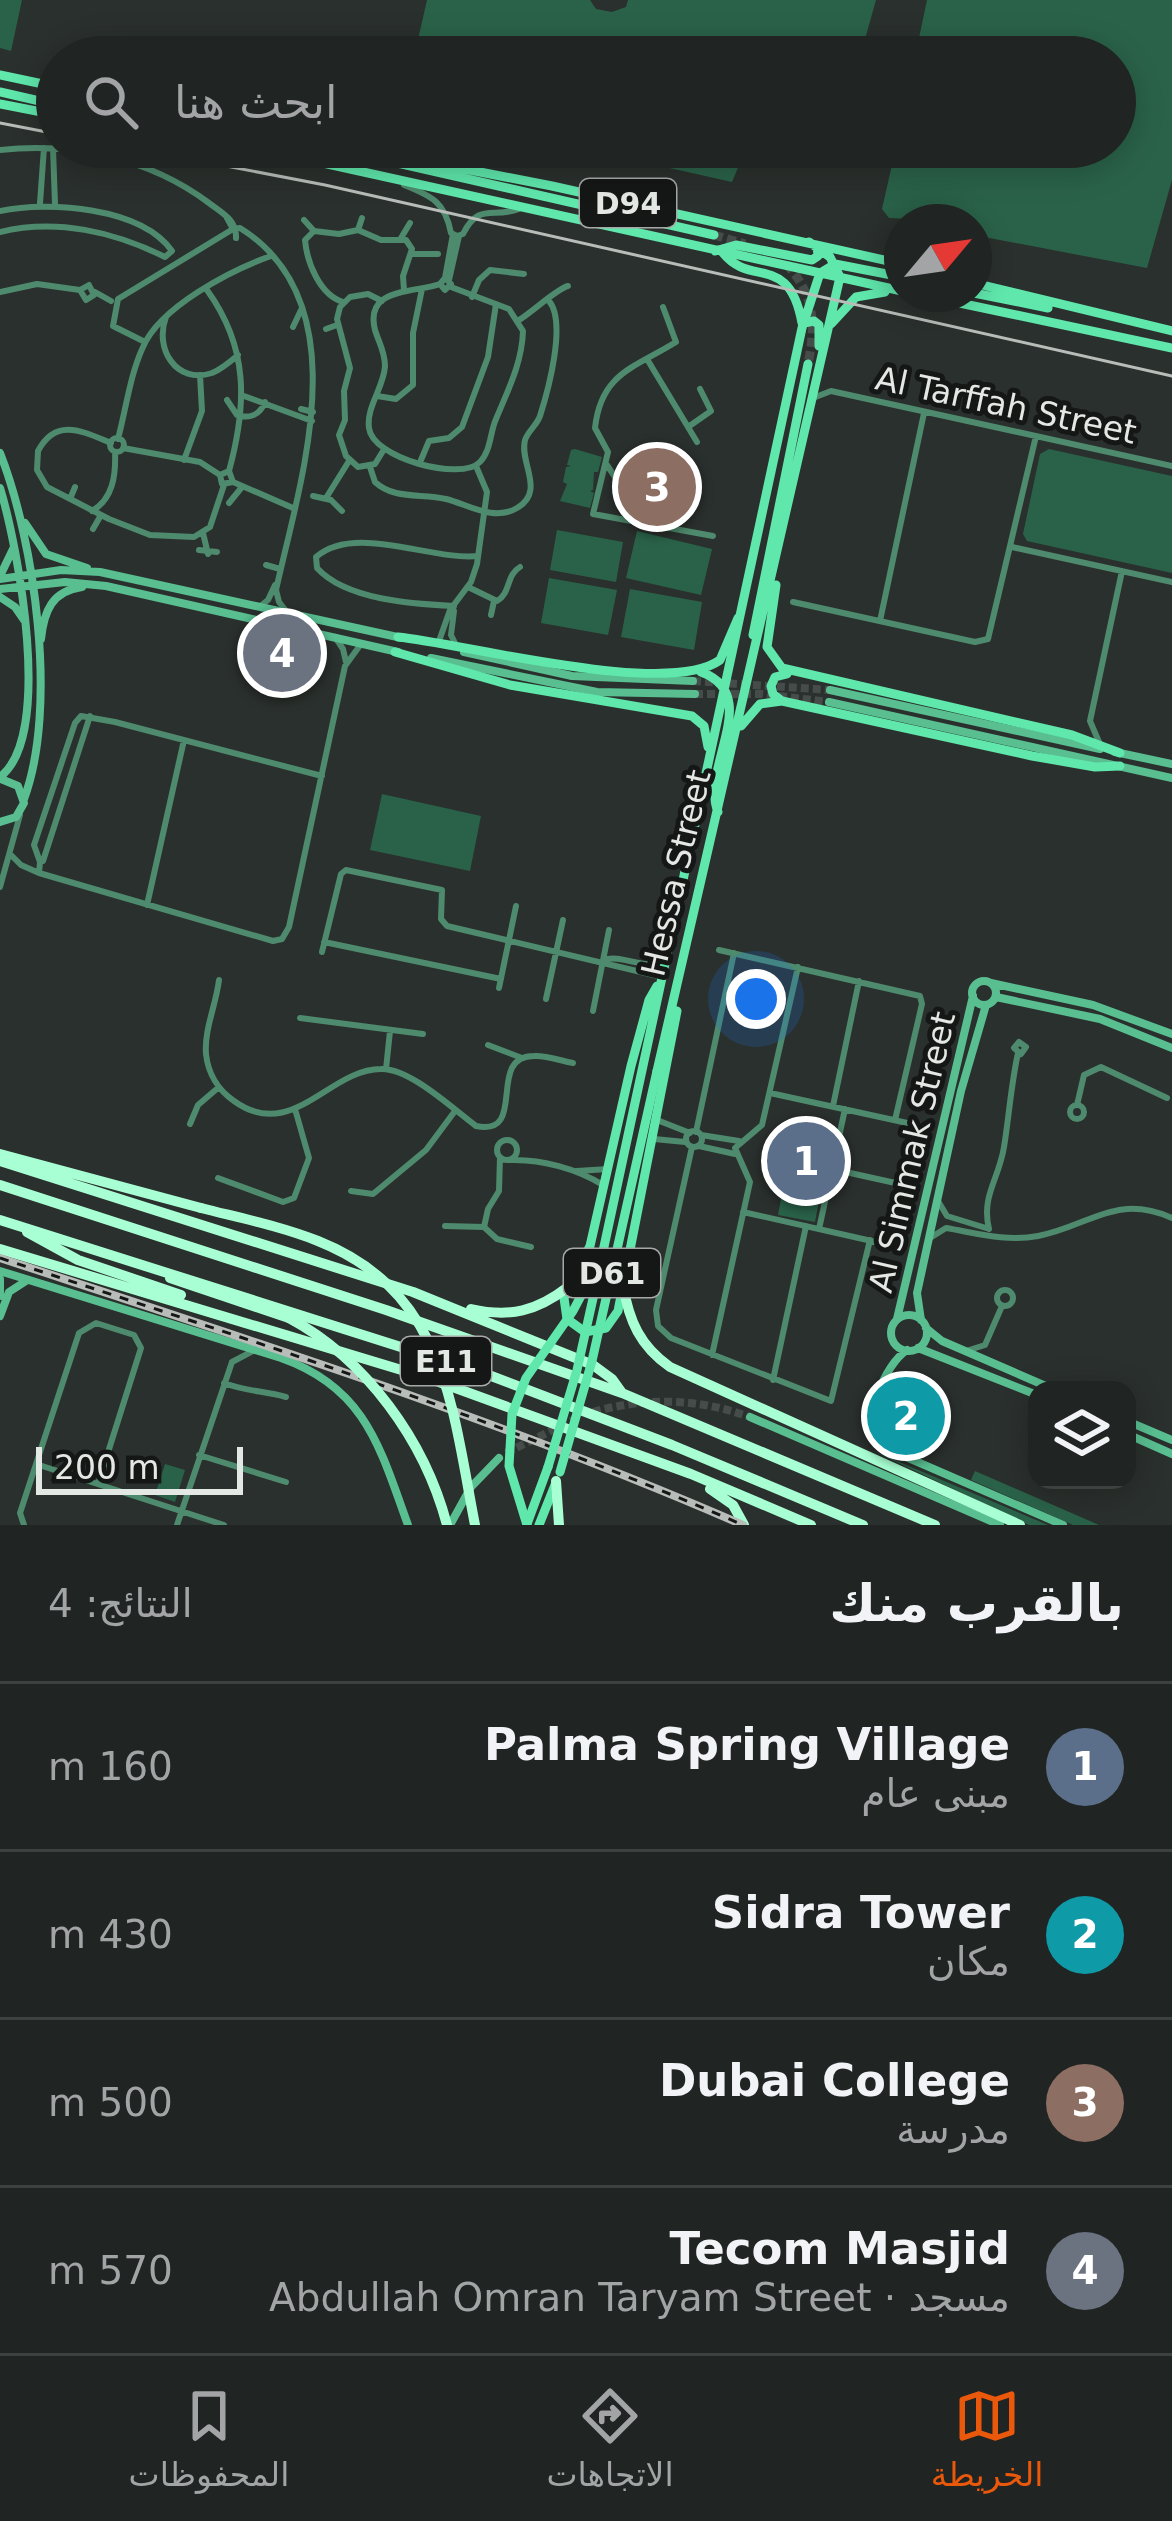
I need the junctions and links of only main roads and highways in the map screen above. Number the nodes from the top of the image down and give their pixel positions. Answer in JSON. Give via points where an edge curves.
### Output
{"nodes":[{"id":1,"x":0,"y":75,"type":"edge"},
{"id":2,"x":36,"y":83,"type":"edge"},
{"id":3,"x":0,"y":92,"type":"edge"},
{"id":4,"x":36,"y":100,"type":"edge"},
{"id":5,"x":3,"y":106,"type":"edge"},
{"id":6,"x":36,"y":112,"type":"edge"},
{"id":7,"x":348,"y":168,"type":"edge"},
{"id":8,"x":419,"y":168,"type":"edge"},
{"id":9,"x":452,"y":168,"type":"edge"},
{"id":10,"x":714,"y":235,"type":"tunnel mouth"},
{"id":11,"x":813,"y":244,"type":"junction"},
{"id":12,"x":719,"y":252,"type":"junction"},
{"id":13,"x":884,"y":260,"type":"edge"},
{"id":14,"x":835,"y":264,"type":"junction"},
{"id":15,"x":859,"y":268,"type":"junction"},
{"id":16,"x":820,"y":272,"type":"junction"},
{"id":17,"x":884,"y":273,"type":"edge"},
{"id":18,"x":840,"y":277,"type":"junction"},
{"id":19,"x":855,"y":281,"type":"junction"},
{"id":20,"x":884,"y":287,"type":"edge"},
{"id":21,"x":992,"y":288,"type":"edge"},
{"id":22,"x":884,"y":292,"type":"edge"},
{"id":23,"x":992,"y":297,"type":"edge"},
{"id":24,"x":1071,"y":309,"type":"junction"},
{"id":25,"x":992,"y":310,"type":"edge"},
{"id":26,"x":830,"y":325,"type":"junction"},
{"id":27,"x":803,"y":326,"type":"junction"},
{"id":28,"x":1172,"y":331,"type":"edge"},
{"id":29,"x":1172,"y":348,"type":"edge"},
{"id":30,"x":816,"y":367,"type":"junction"},
{"id":31,"x":776,"y":558,"type":"junction"},
{"id":32,"x":742,"y":614,"type":"junction"},
{"id":33,"x":398,"y":637,"type":"road end"},
{"id":34,"x":394,"y":652,"type":"road end"},
{"id":35,"x":752,"y":664,"type":"junction"},
{"id":36,"x":810,"y":675,"type":"junction"},
{"id":37,"x":695,"y":676,"type":"junction"},
{"id":38,"x":726,"y":689,"type":"junction"},
{"id":39,"x":782,"y":700,"type":"junction"},
{"id":40,"x":734,"y":742,"type":"junction"},
{"id":41,"x":1120,"y":753,"type":"road end"},
{"id":42,"x":708,"y":764,"type":"junction"},
{"id":43,"x":1120,"y":766,"type":"road end"},
{"id":44,"x":718,"y":813,"type":"junction"},
{"id":45,"x":661,"y":980,"type":"junction"},
{"id":46,"x":677,"y":985,"type":"junction"},
{"id":47,"x":0,"y":1158,"type":"edge"},
{"id":48,"x":0,"y":1184,"type":"edge"},
{"id":49,"x":0,"y":1220,"type":"edge"},
{"id":50,"x":19,"y":1226,"type":"junction"},
{"id":51,"x":0,"y":1249,"type":"edge"},
{"id":52,"x":602,"y":1256,"type":"junction"},
{"id":53,"x":146,"y":1264,"type":"junction"},
{"id":54,"x":623,"y":1286,"type":"junction"},
{"id":55,"x":568,"y":1287,"type":"junction"},
{"id":56,"x":435,"y":1300,"type":"junction"},
{"id":57,"x":251,"y":1323,"type":"junction"},
{"id":58,"x":622,"y":1393,"type":"junction"},
{"id":59,"x":608,"y":1443,"type":"junction"},
{"id":60,"x":558,"y":1477,"type":"junction"},
{"id":61,"x":449,"y":1525,"type":"edge"},
{"id":62,"x":475,"y":1525,"type":"edge"},
{"id":63,"x":526,"y":1525,"type":"edge"},
{"id":64,"x":539,"y":1525,"type":"edge"},
{"id":65,"x":559,"y":1525,"type":"edge"},
{"id":66,"x":744,"y":1525,"type":"edge"},
{"id":67,"x":811,"y":1525,"type":"edge"},
{"id":68,"x":863,"y":1525,"type":"edge"},
{"id":69,"x":935,"y":1525,"type":"edge"},
{"id":70,"x":1020,"y":1525,"type":"edge"}],
"edges":[{"from":1,"to":2,"type":"main road"},
{"from":3,"to":4,"type":"main road"},
{"from":5,"to":6,"type":"main road"},
{"from":7,"to":12,"type":"main road","number":"D94"},
{"from":8,"to":10,"type":"main road"},
{"from":9,"to":11,"type":"main road","number":"D94"},
{"from":11,"to":12,"type":"main road","via":[[812,260],[743,246]]},
{"from":11,"to":13,"type":"main road","number":"D94"},
{"from":11,"to":14,"type":"main road"},
{"from":12,"to":16,"type":"main road","number":"D94"},
{"from":12,"to":27,"type":"main road","via":[[789,287]]},
{"from":14,"to":15,"type":"main road"},
{"from":14,"to":16,"type":"main road"},
{"from":14,"to":18,"type":"main road"},
{"from":15,"to":17,"type":"main road"},
{"from":15,"to":19,"type":"main road","via":[[847,271]]},
{"from":16,"to":18,"type":"main road","number":"D94"},
{"from":16,"to":27,"type":"main road","name":"Hessa Street"},
{"from":18,"to":19,"type":"main road","number":"D94"},
{"from":18,"to":26,"type":"main road","name":"Hessa Street","number":"D61"},
{"from":19,"to":20,"type":"main road","number":"D94"},
{"from":21,"to":24,"type":"main road"},
{"from":22,"to":26,"type":"main road","via":[[861,294]]},
{"from":23,"to":24,"type":"main road"},
{"from":24,"to":28,"type":"main road"},
{"from":25,"to":29,"type":"main road"},
{"from":26,"to":30,"type":"main road","name":"Hessa Street","number":"D61"},
{"from":27,"to":30,"type":"main road","via":[[814,321],[821,328]]},
{"from":27,"to":32,"type":"main road","name":"Hessa Street","number":"D61"},
{"from":30,"to":31,"type":"main road","name":"Hessa Street","number":"D61"},
{"from":30,"to":35,"type":"main road","via":[[764,574]]},
{"from":31,"to":35,"type":"main road","name":"Hessa Street","number":"D61"},
{"from":31,"to":36,"type":"main road","via":[[767,647],[782,668]]},
{"from":32,"to":37,"type":"main road","via":[[720,660]]},
{"from":32,"to":38,"type":"main road","name":"Hessa Street","number":"D61"},
{"from":33,"to":37,"type":"main road","via":[[586,668]]},
{"from":34,"to":42,"type":"main road","via":[[510,685],[692,716],[708,734]]},
{"from":35,"to":40,"type":"main road","name":"Hessa Street","number":"D61"},
{"from":36,"to":39,"type":"main road","via":[[775,677],[771,690]]},
{"from":36,"to":41,"type":"main road"},
{"from":37,"to":38,"type":"main road","via":[[713,676]]},
{"from":38,"to":42,"type":"main road","name":"Hessa Street","number":"D61"},
{"from":38,"to":44,"type":"main road"},
{"from":39,"to":40,"type":"main road","via":[[753,708]]},
{"from":39,"to":43,"type":"main road","via":[[1050,760]]},
{"from":40,"to":44,"type":"main road","name":"Hessa Street","number":"D61"},
{"from":42,"to":45,"type":"main road","name":"Hessa Street","number":"D61"},
{"from":44,"to":46,"type":"main road","name":"Hessa Street","number":"D61"},
{"from":45,"to":52,"type":"main road","name":"Hessa Street","number":"D61"},
{"from":45,"to":55,"type":"main road","via":[[649,1000],[586,1258]]},
{"from":46,"to":54,"type":"main road"},
{"from":46,"to":60,"type":"main road","name":"Hessa Street","number":"D61","bridge":true},
{"from":47,"to":56,"type":"highway"},
{"from":47,"to":62,"type":"highway","bridge":true,"via":[[295,1233],[369,1269],[408,1306],[441,1366]]},
{"from":48,"to":58,"type":"highway","number":"E11"},
{"from":49,"to":50,"type":"highway","number":"E11"},
{"from":50,"to":53,"type":"highway","number":"E11"},
{"from":50,"to":57,"type":"highway","via":[[65,1255]]},
{"from":51,"to":57,"type":"highway"},
{"from":52,"to":63,"type":"main road","name":"Hessa Street","number":"D61","bridge":true,"via":[[574,1385]]},
{"from":52,"to":63,"type":"main road","bridge":true,"via":[[512,1414],[509,1466]]},
{"from":53,"to":61,"type":"highway","bridge":true,"via":[[289,1318],[350,1361],[422,1460]]},
{"from":53,"to":68,"type":"highway","number":"E11","via":[[561,1401]]},
{"from":54,"to":55,"type":"main road","via":[[614,1321],[596,1333],[567,1319]]},
{"from":54,"to":70,"type":"highway","via":[[635,1330],[670,1367]]},
{"from":55,"to":56,"type":"highway","via":[[514,1313]]},
{"from":56,"to":58,"type":"highway","via":[[592,1365]]},
{"from":57,"to":59,"type":"highway"},
{"from":58,"to":69,"type":"highway","number":"E11"},
{"from":59,"to":66,"type":"highway","via":[[718,1493]]},
{"from":59,"to":67,"type":"highway"},
{"from":60,"to":64,"type":"main road","name":"Hessa Street","number":"D61"},
{"from":60,"to":65,"type":"highway"}]}
